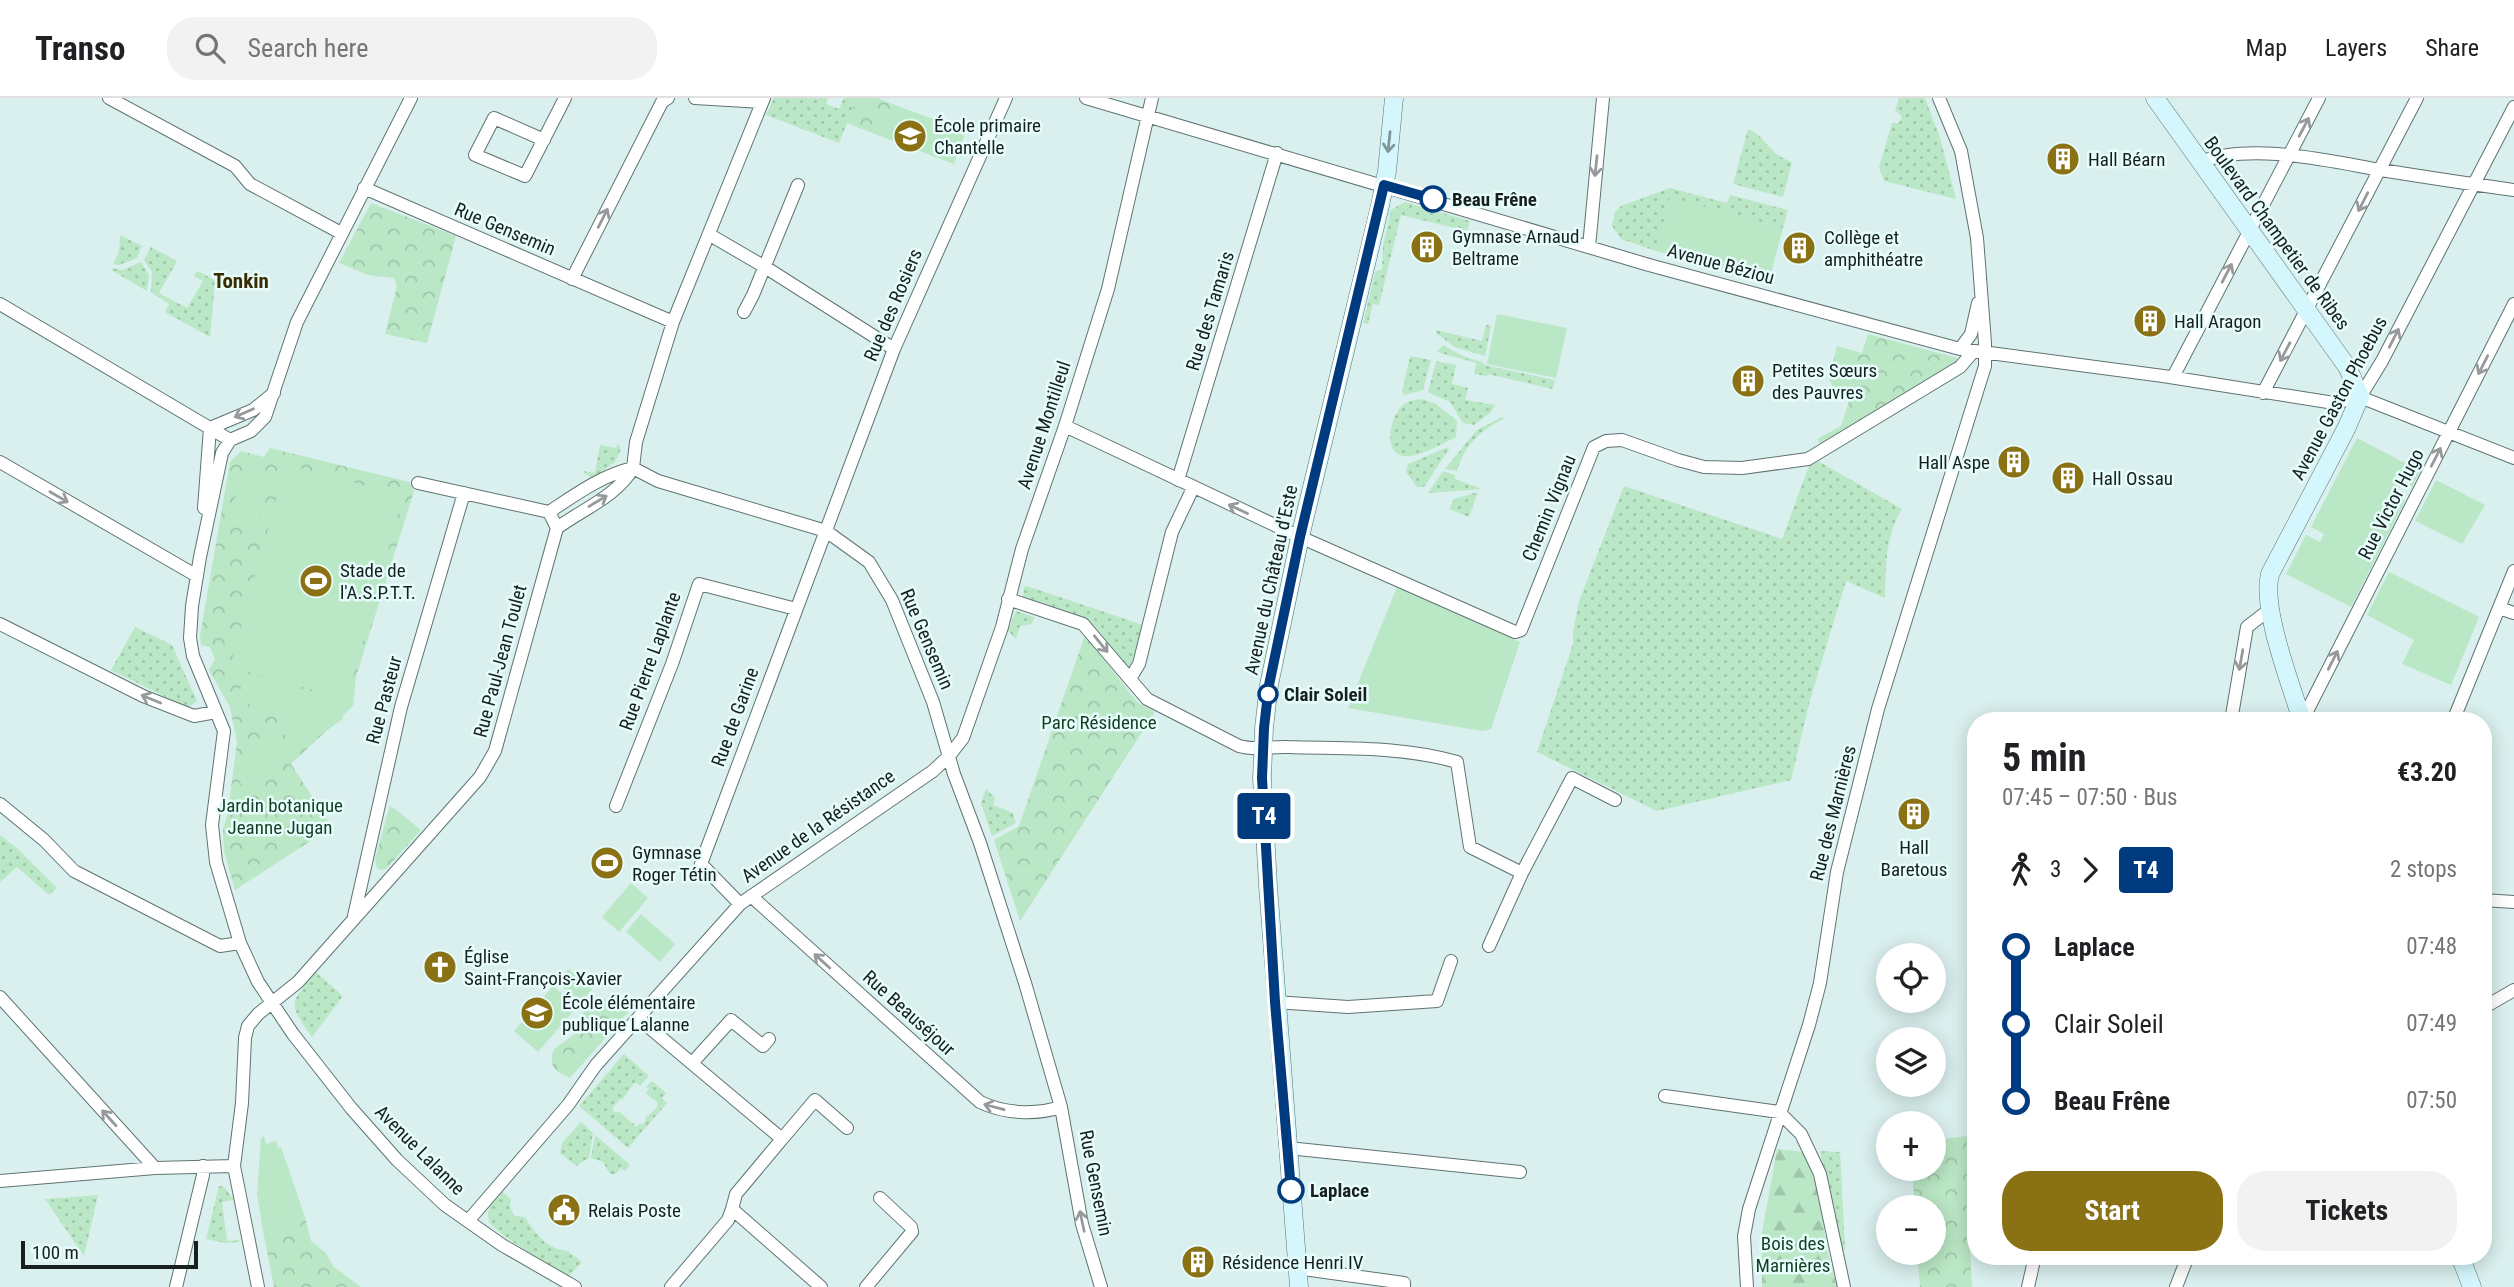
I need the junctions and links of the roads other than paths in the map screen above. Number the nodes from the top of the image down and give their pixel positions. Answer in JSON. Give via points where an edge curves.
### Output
{"nodes":[{"id":1,"x":109,"y":98,"type":"edge"},
{"id":2,"x":411,"y":98,"type":"edge"},
{"id":3,"x":565,"y":98,"type":"edge"},
{"id":4,"x":668,"y":98,"type":"edge"},
{"id":5,"x":695,"y":98,"type":"edge"},
{"id":6,"x":1006,"y":98,"type":"edge"},
{"id":7,"x":1086,"y":98,"type":"edge"},
{"id":8,"x":1152,"y":98,"type":"edge"},
{"id":9,"x":1394,"y":98,"type":"edge"},
{"id":10,"x":1603,"y":98,"type":"edge"},
{"id":11,"x":1939,"y":98,"type":"edge"},
{"id":12,"x":2155,"y":98,"type":"edge"},
{"id":13,"x":2319,"y":98,"type":"edge"},
{"id":14,"x":2417,"y":98,"type":"edge"},
{"id":15,"x":763,"y":100,"type":"edge"},
{"id":16,"x":2514,"y":107,"type":"edge"},
{"id":17,"x":1148,"y":116,"type":"junction"},
{"id":18,"x":544,"y":140,"type":"junction"},
{"id":19,"x":1277,"y":153,"type":"junction"},
{"id":20,"x":2289,"y":155,"type":"junction"},
{"id":21,"x":2200,"y":162,"type":"junction"},
{"id":22,"x":2379,"y":170,"type":"junction"},
{"id":23,"x":1384,"y":185,"type":"junction"},
{"id":24,"x":2474,"y":185,"type":"junction"},
{"id":25,"x":798,"y":186,"type":"dead end"},
{"id":26,"x":364,"y":188,"type":"junction"},
{"id":27,"x":2514,"y":190,"type":"edge"},
{"id":28,"x":2249,"y":230,"type":"junction"},
{"id":29,"x":341,"y":233,"type":"junction"},
{"id":30,"x":710,"y":235,"type":"junction"},
{"id":31,"x":1588,"y":247,"type":"junction"},
{"id":32,"x":765,"y":267,"type":"junction"},
{"id":33,"x":572,"y":279,"type":"junction"},
{"id":34,"x":1981,"y":289,"type":"junction"},
{"id":35,"x":0,"y":304,"type":"edge"},
{"id":36,"x":2514,"y":304,"type":"edge"},
{"id":37,"x":2307,"y":310,"type":"junction"},
{"id":38,"x":744,"y":312,"type":"dead end"},
{"id":39,"x":673,"y":323,"type":"junction"},
{"id":40,"x":894,"y":349,"type":"junction"},
{"id":41,"x":1973,"y":352,"type":"junction"},
{"id":42,"x":2173,"y":377,"type":"junction"},
{"id":43,"x":275,"y":393,"type":"junction"},
{"id":44,"x":2263,"y":393,"type":"junction"},
{"id":45,"x":2360,"y":397,"type":"junction"},
{"id":46,"x":1065,"y":426,"type":"junction"},
{"id":47,"x":210,"y":428,"type":"junction"},
{"id":48,"x":2450,"y":431,"type":"junction"},
{"id":49,"x":230,"y":440,"type":"junction"},
{"id":50,"x":2514,"y":457,"type":"edge"},
{"id":51,"x":0,"y":462,"type":"edge"},
{"id":52,"x":633,"y":468,"type":"junction"},
{"id":53,"x":1178,"y":480,"type":"junction"},
{"id":54,"x":418,"y":483,"type":"dead end"},
{"id":55,"x":1193,"y":488,"type":"junction"},
{"id":56,"x":464,"y":493,"type":"junction"},
{"id":57,"x":549,"y":512,"type":"junction"},
{"id":58,"x":557,"y":528,"type":"junction"},
{"id":59,"x":826,"y":531,"type":"junction"},
{"id":60,"x":1300,"y":537,"type":"junction"},
{"id":61,"x":200,"y":557,"type":"junction"},
{"id":62,"x":2514,"y":571,"type":"edge"},
{"id":63,"x":197,"y":576,"type":"junction"},
{"id":64,"x":1008,"y":599,"type":"junction"},
{"id":65,"x":2499,"y":608,"type":"junction"},
{"id":66,"x":796,"y":609,"type":"junction"},
{"id":67,"x":2269,"y":610,"type":"junction"},
{"id":68,"x":2514,"y":613,"type":"edge"},
{"id":69,"x":0,"y":624,"type":"edge"},
{"id":70,"x":1130,"y":679,"type":"junction"},
{"id":71,"x":216,"y":712,"type":"junction"},
{"id":72,"x":2233,"y":712,"type":"edge"},
{"id":73,"x":2299,"y":712,"type":"edge"},
{"id":74,"x":2307,"y":712,"type":"edge"},
{"id":75,"x":2457,"y":712,"type":"edge"},
{"id":76,"x":1263,"y":748,"type":"junction"},
{"id":77,"x":950,"y":756,"type":"junction"},
{"id":78,"x":1615,"y":800,"type":"dead end"},
{"id":79,"x":0,"y":804,"type":"edge"},
{"id":80,"x":616,"y":806,"type":"dead end"},
{"id":81,"x":1522,"y":873,"type":"junction"},
{"id":82,"x":745,"y":900,"type":"junction"},
{"id":83,"x":2492,"y":901,"type":"edge"},
{"id":84,"x":2514,"y":902,"type":"edge"},
{"id":85,"x":352,"y":920,"type":"junction"},
{"id":86,"x":240,"y":943,"type":"junction"},
{"id":87,"x":1489,"y":946,"type":"dead end"},
{"id":88,"x":1451,"y":961,"type":"dead end"},
{"id":89,"x":2514,"y":990,"type":"edge"},
{"id":90,"x":0,"y":997,"type":"edge"},
{"id":91,"x":1275,"y":1002,"type":"junction"},
{"id":92,"x":272,"y":1003,"type":"junction"},
{"id":93,"x":2492,"y":1003,"type":"edge"},
{"id":94,"x":639,"y":1019,"type":"junction"},
{"id":95,"x":769,"y":1039,"type":"dead end"},
{"id":96,"x":693,"y":1062,"type":"junction"},
{"id":97,"x":1665,"y":1096,"type":"dead end"},
{"id":98,"x":1061,"y":1107,"type":"junction"},
{"id":99,"x":1779,"y":1112,"type":"junction"},
{"id":100,"x":847,"y":1128,"type":"dead end"},
{"id":101,"x":782,"y":1139,"type":"junction"},
{"id":102,"x":1289,"y":1148,"type":"junction"},
{"id":103,"x":203,"y":1166,"type":"junction"},
{"id":104,"x":234,"y":1166,"type":"junction"},
{"id":105,"x":155,"y":1168,"type":"junction"},
{"id":106,"x":1520,"y":1172,"type":"dead end"},
{"id":107,"x":0,"y":1181,"type":"edge"},
{"id":108,"x":880,"y":1198,"type":"dead end"},
{"id":109,"x":732,"y":1209,"type":"junction"},
{"id":110,"x":468,"y":1221,"type":"junction"},
{"id":111,"x":2033,"y":1265,"type":"edge"},
{"id":112,"x":2185,"y":1265,"type":"edge"},
{"id":113,"x":2463,"y":1265,"type":"edge"},
{"id":114,"x":1296,"y":1268,"type":"junction"},
{"id":115,"x":815,"y":1285,"type":"edge"},
{"id":116,"x":176,"y":1287,"type":"edge"},
{"id":117,"x":258,"y":1287,"type":"edge"},
{"id":118,"x":575,"y":1287,"type":"edge"},
{"id":119,"x":671,"y":1287,"type":"edge"},
{"id":120,"x":866,"y":1287,"type":"edge"},
{"id":121,"x":1101,"y":1287,"type":"edge"},
{"id":122,"x":1298,"y":1287,"type":"edge"},
{"id":123,"x":1404,"y":1287,"type":"edge"},
{"id":124,"x":1746,"y":1287,"type":"edge"},
{"id":125,"x":1844,"y":1287,"type":"edge"},
{"id":126,"x":2028,"y":1287,"type":"edge"},
{"id":127,"x":2176,"y":1287,"type":"edge"},
{"id":128,"x":2472,"y":1287,"type":"edge"}],
"edges":[{"from":1,"to":29,"type":"street","via":[[235,166],[250,184]]},
{"from":2,"to":26,"type":"street"},
{"from":3,"to":18,"type":"street"},
{"from":33,"to":4,"type":"street","one_way":true},
{"from":5,"to":15,"type":"street"},
{"from":6,"to":40,"type":"street","name":"Rue des Rosiers"},
{"from":7,"to":17,"type":"street","name":"Avenue Béziou"},
{"from":8,"to":17,"type":"street","name":"Avenue Montilleul"},
{"from":9,"to":23,"type":"street","name":"Avenue du Château d'Este","one_way":true},
{"from":10,"to":31,"type":"street","one_way":true},
{"from":11,"to":34,"type":"street","via":[[1961,151]]},
{"from":12,"to":21,"type":"street","name":"Boulevard Champetier de Ribes"},
{"from":20,"to":13,"type":"street","one_way":true},
{"from":14,"to":22,"type":"street"},
{"from":15,"to":30,"type":"street"},
{"from":16,"to":24,"type":"street","name":"Avenue Gaston Phoebus"},
{"from":17,"to":19,"type":"street","name":"Avenue Béziou"},
{"from":17,"to":46,"type":"street","name":"Avenue Montilleul","via":[[1108,289]]},
{"from":18,"to":18,"type":"street","via":[[525,176],[475,155],[494,118]]},
{"from":19,"to":23,"type":"street","name":"Avenue Béziou"},
{"from":19,"to":53,"type":"street","name":"Rue des Tamaris"},
{"from":20,"to":21,"type":"street","via":[[2213,157]]},
{"from":20,"to":22,"type":"street"},
{"from":20,"to":28,"type":"street"},
{"from":21,"to":28,"type":"street","name":"Boulevard Champetier de Ribes"},
{"from":22,"to":24,"type":"street"},
{"from":22,"to":37,"type":"street","one_way":true},
{"from":23,"to":31,"type":"street","name":"Avenue Béziou"},
{"from":23,"to":60,"type":"street","name":"Avenue du Château d'Este"},
{"from":24,"to":27,"type":"street"},
{"from":45,"to":24,"type":"street","name":"Avenue Gaston Phoebus","one_way":true},
{"from":25,"to":32,"type":"street"},
{"from":26,"to":29,"type":"street"},
{"from":26,"to":33,"type":"street","name":"Rue Gensemin"},
{"from":28,"to":37,"type":"street","name":"Boulevard Champetier de Ribes"},
{"from":42,"to":28,"type":"street","one_way":true},
{"from":29,"to":43,"type":"street","via":[[296,322]]},
{"from":30,"to":32,"type":"street"},
{"from":30,"to":39,"type":"street"},
{"from":31,"to":41,"type":"street","name":"Avenue Béziou"},
{"from":32,"to":38,"type":"street"},
{"from":32,"to":40,"type":"street"},
{"from":33,"to":39,"type":"street","name":"Rue Gensemin"},
{"from":34,"to":41,"type":"street"},
{"from":34,"to":41,"type":"street","via":[[1971,334]]},
{"from":35,"to":47,"type":"street"},
{"from":36,"to":48,"type":"street","name":"Rue Victor Hugo","one_way":true},
{"from":37,"to":44,"type":"street","one_way":true},
{"from":37,"to":45,"type":"street","name":"Boulevard Champetier de Ribes","via":[[2348,368]]},
{"from":39,"to":52,"type":"street","via":[[636,442]]},
{"from":40,"to":59,"type":"street","name":"Rue des Rosiers"},
{"from":41,"to":42,"type":"street","name":"Avenue Béziou"},
{"from":41,"to":60,"type":"street","name":"Chemin Vignau","via":[[1959,368],[1808,459],[1742,468],[1704,467],[1622,440],[1594,447],[1521,630],[1515,632]]},
{"from":41,"to":99,"type":"street","name":"Rue des Marnières","via":[[1985,366],[1878,709],[1837,872],[1820,983]]},
{"from":42,"to":44,"type":"street","name":"Avenue Béziou"},
{"from":43,"to":47,"type":"street","one_way":true,"via":[[253,410]]},
{"from":43,"to":49,"type":"street","via":[[265,417],[251,431]]},
{"from":44,"to":45,"type":"street","name":"Avenue Béziou","via":[[2334,403]]},
{"from":45,"to":48,"type":"street"},
{"from":45,"to":67,"type":"street","name":"Avenue Gaston Phoebus","via":[[2270,574]]},
{"from":46,"to":53,"type":"street"},
{"from":46,"to":64,"type":"street","name":"Avenue Montilleul"},
{"from":47,"to":49,"type":"street"},
{"from":47,"to":61,"type":"street"},
{"from":48,"to":50,"type":"street"},
{"from":74,"to":48,"type":"street","name":"Rue Victor Hugo","one_way":true},
{"from":49,"to":61,"type":"street","via":[[222,453]]},
{"from":51,"to":63,"type":"street","one_way":true},
{"from":52,"to":57,"type":"street","via":[[603,479]]},
{"from":58,"to":52,"type":"street","one_way":true,"via":[[611,493]]},
{"from":52,"to":59,"type":"street","name":"Rue Gensemin","via":[[658,481]]},
{"from":53,"to":55,"type":"street"},
{"from":54,"to":56,"type":"street"},
{"from":60,"to":55,"type":"street","one_way":true},
{"from":55,"to":70,"type":"street","via":[[1172,532],[1139,664]]},
{"from":56,"to":57,"type":"street"},
{"from":56,"to":85,"type":"street","name":"Rue Pasteur","via":[[401,707]]},
{"from":57,"to":58,"type":"street"},
{"from":58,"to":85,"type":"street","name":"Rue Paul-Jean Toulet","via":[[495,751],[480,777]]},
{"from":59,"to":66,"type":"street","name":"Rue de Garine"},
{"from":59,"to":77,"type":"street","name":"Rue Gensemin","via":[[869,562],[892,600]]},
{"from":60,"to":76,"type":"street","name":"Avenue du Château d'Este","via":[[1269,685]]},
{"from":61,"to":63,"type":"street","name":"Avenue Lalanne"},
{"from":62,"to":65,"type":"street"},
{"from":63,"to":71,"type":"street","name":"Avenue Lalanne","via":[[192,656]]},
{"from":64,"to":70,"type":"street","one_way":true,"via":[[1088,627]]},
{"from":64,"to":77,"type":"street","name":"Avenue Montilleul","via":[[963,738]]},
{"from":65,"to":68,"type":"street"},
{"from":65,"to":75,"type":"street"},
{"from":66,"to":80,"type":"street","name":"Rue Pierre Laplante","via":[[699,584]]},
{"from":66,"to":82,"type":"street","name":"Rue de Garine","via":[[701,864]]},
{"from":67,"to":72,"type":"street","one_way":true,"via":[[2247,627]]},
{"from":67,"to":73,"type":"street","name":"Avenue Gaston Phoebus"},
{"from":71,"to":69,"type":"street","one_way":true,"via":[[194,716],[143,696]]},
{"from":70,"to":76,"type":"street","via":[[1147,699],[1239,746]]},
{"from":71,"to":86,"type":"street","name":"Avenue Lalanne","via":[[224,731],[212,825],[215,862]]},
{"from":76,"to":81,"type":"street","via":[[1391,750],[1457,762],[1470,847]]},
{"from":76,"to":91,"type":"street","name":"Avenue du Château d'Este"},
{"from":77,"to":82,"type":"street","name":"Avenue de la Résistance"},
{"from":77,"to":98,"type":"street","name":"Rue Gensemin","via":[[1013,943]]},
{"from":78,"to":81,"type":"street","via":[[1572,778]]},
{"from":79,"to":86,"type":"street","via":[[74,872],[220,946]]},
{"from":81,"to":87,"type":"street"},
{"from":82,"to":94,"type":"street","name":"Avenue de la Résistance"},
{"from":98,"to":82,"type":"street","name":"Rue Beauséjour","one_way":true,"via":[[1043,1113],[980,1102]]},
{"from":83,"to":84,"type":"street"},
{"from":85,"to":92,"type":"street","name":"Rue Paul-Jean Toulet","via":[[298,982]]},
{"from":86,"to":92,"type":"street","name":"Avenue Lalanne"},
{"from":88,"to":91,"type":"street","via":[[1437,1001],[1348,1007]]},
{"from":89,"to":93,"type":"street"},
{"from":105,"to":90,"type":"street","one_way":true},
{"from":91,"to":102,"type":"street","name":"Avenue du Château d'Este"},
{"from":92,"to":104,"type":"street","name":"Rue Paul-Jean Toulet","via":[[248,1026],[245,1038]]},
{"from":92,"to":110,"type":"street","name":"Avenue Lalanne","via":[[346,1102],[397,1160]]},
{"from":94,"to":96,"type":"street"},
{"from":94,"to":110,"type":"street","name":"Avenue de la Résistance"},
{"from":95,"to":96,"type":"street","via":[[763,1046],[731,1020]]},
{"from":96,"to":101,"type":"street"},
{"from":97,"to":99,"type":"street"},
{"from":121,"to":98,"type":"street","name":"Rue Gensemin","one_way":true,"via":[[1082,1224]]},
{"from":99,"to":124,"type":"street","name":"Rue des Marnières","via":[[1749,1209],[1744,1236]]},
{"from":99,"to":125,"type":"street","via":[[1801,1134],[1820,1174]]},
{"from":100,"to":101,"type":"street","via":[[815,1100]]},
{"from":101,"to":109,"type":"street","via":[[736,1194]]},
{"from":102,"to":106,"type":"street"},
{"from":102,"to":114,"type":"street","name":"Avenue du Château d'Este"},
{"from":103,"to":104,"type":"street"},
{"from":103,"to":105,"type":"street"},
{"from":103,"to":116,"type":"street"},
{"from":104,"to":117,"type":"street","name":"Rue Paul-Jean Toulet"},
{"from":105,"to":107,"type":"street"},
{"from":108,"to":120,"type":"street","via":[[912,1232]]},
{"from":109,"to":115,"type":"street"},
{"from":109,"to":119,"type":"street","via":[[728,1220]]},
{"from":110,"to":118,"type":"street","name":"Avenue Lalanne"},
{"from":111,"to":126,"type":"street"},
{"from":112,"to":127,"type":"street"},
{"from":113,"to":128,"type":"street"},
{"from":114,"to":122,"type":"street","name":"Avenue du Château d'Este"},
{"from":114,"to":123,"type":"street","via":[[1404,1283]]}]}
